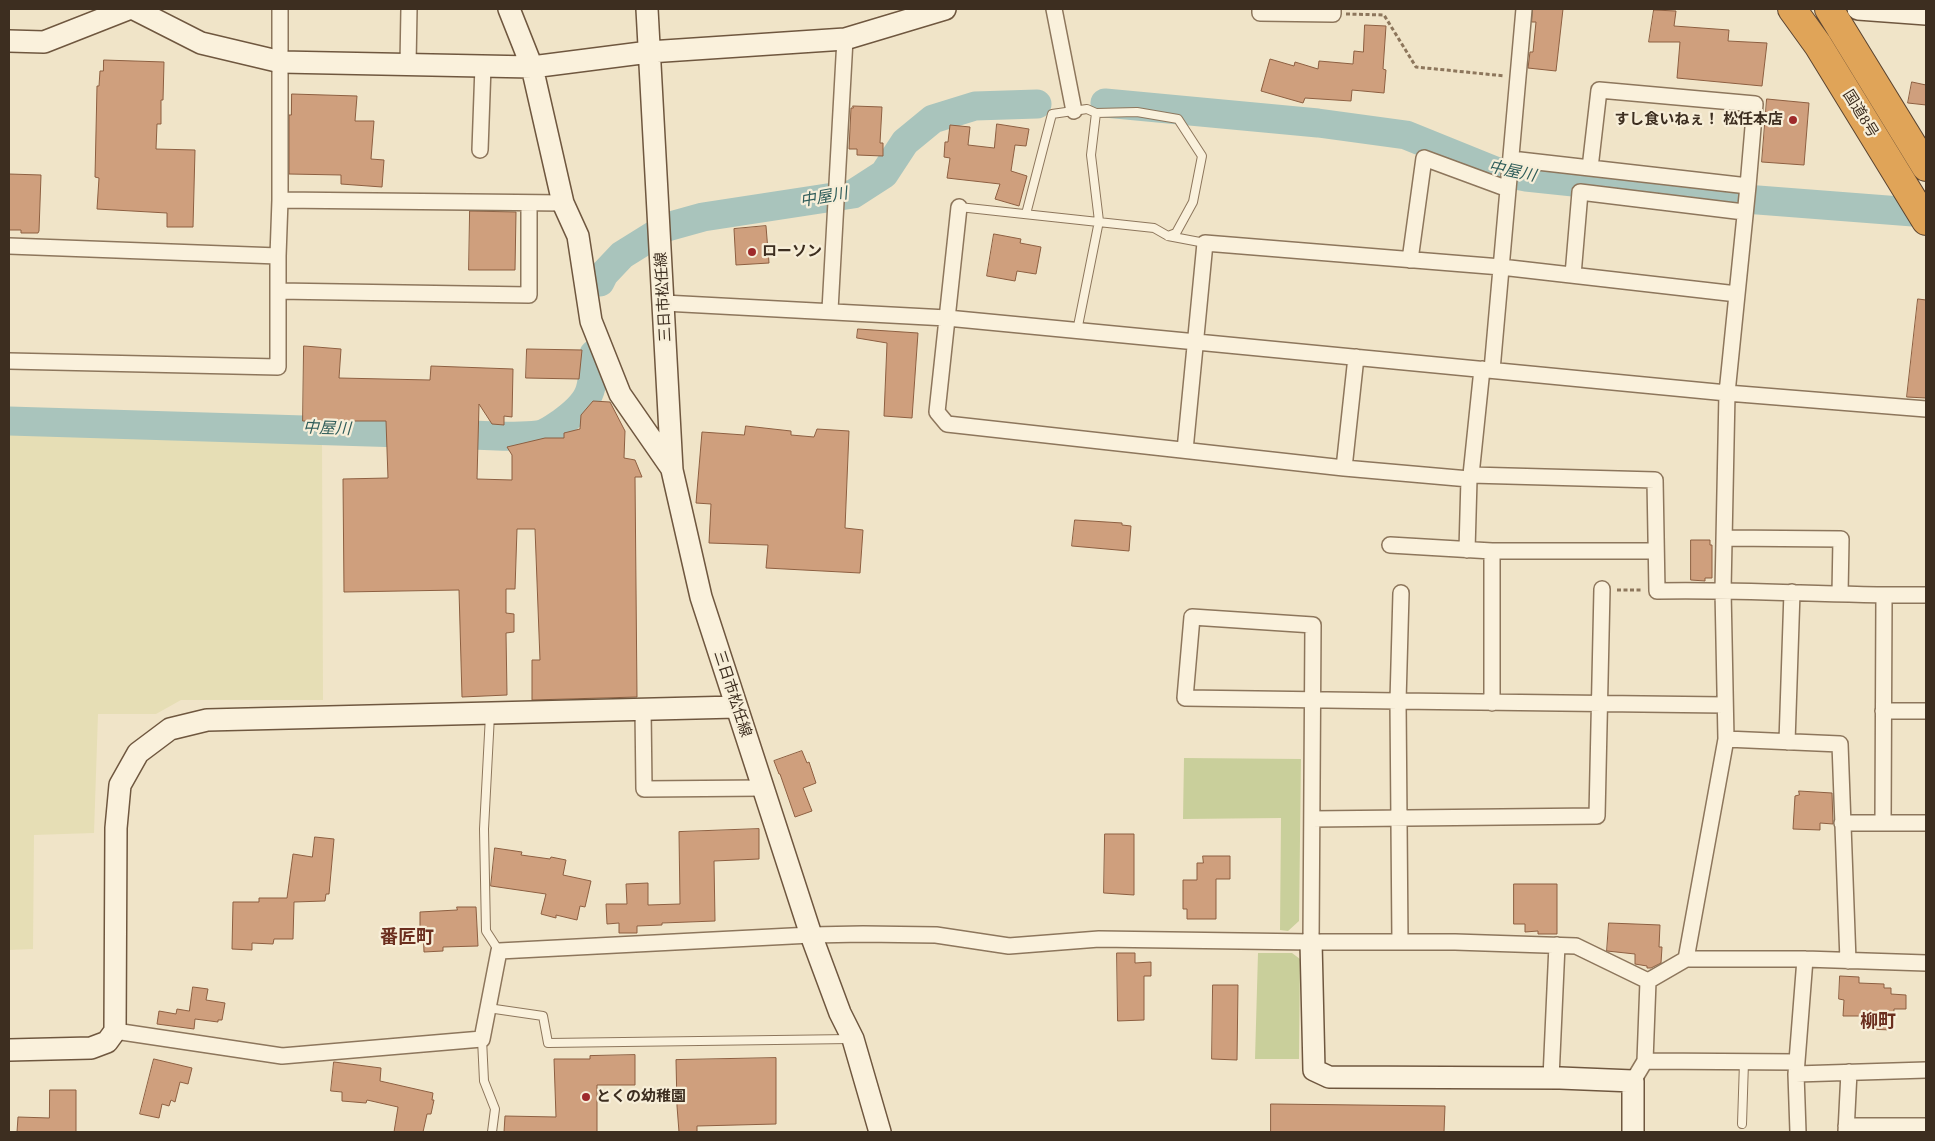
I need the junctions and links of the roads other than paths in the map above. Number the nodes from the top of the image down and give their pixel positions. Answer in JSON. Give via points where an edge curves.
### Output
{"nodes":[{"id":1,"x":128,"y":9,"type":"edge"},
{"id":2,"x":134,"y":9,"type":"edge"},
{"id":3,"x":280,"y":9,"type":"edge"},
{"id":4,"x":409,"y":9,"type":"edge"},
{"id":5,"x":509,"y":9,"type":"edge"},
{"id":6,"x":647,"y":9,"type":"edge"},
{"id":7,"x":945,"y":9,"type":"edge"},
{"id":8,"x":1054,"y":9,"type":"edge"},
{"id":9,"x":1260,"y":9,"type":"edge"},
{"id":10,"x":1524,"y":9,"type":"edge"},
{"id":11,"x":1792,"y":9,"type":"edge"},
{"id":12,"x":1829,"y":9,"type":"edge"},
{"id":13,"x":1858,"y":9,"type":"edge"},
{"id":14,"x":1333,"y":11,"type":"edge"},
{"id":15,"x":1926,"y":14,"type":"edge"},
{"id":16,"x":845,"y":39,"type":"junction"},
{"id":17,"x":9,"y":41,"type":"edge"},
{"id":18,"x":649,"y":52,"type":"junction"},
{"id":19,"x":281,"y":62,"type":"junction"},
{"id":20,"x":408,"y":64,"type":"junction"},
{"id":21,"x":483,"y":66,"type":"junction"},
{"id":22,"x":532,"y":67,"type":"junction"},
{"id":23,"x":1074,"y":111,"type":"junction"},
{"id":24,"x":1096,"y":112,"type":"junction"},
{"id":25,"x":480,"y":150,"type":"dead end"},
{"id":26,"x":1926,"y":166,"type":"edge"},
{"id":27,"x":1590,"y":168,"type":"junction"},
{"id":28,"x":1509,"y":174,"type":"junction"},
{"id":29,"x":1746,"y":199,"type":"junction"},
{"id":30,"x":280,"y":200,"type":"junction"},
{"id":31,"x":529,"y":203,"type":"junction"},
{"id":32,"x":563,"y":203,"type":"junction"},
{"id":33,"x":959,"y":206,"type":"joint"},
{"id":34,"x":1026,"y":214,"type":"junction"},
{"id":35,"x":1099,"y":221,"type":"junction"},
{"id":36,"x":1926,"y":221,"type":"edge"},
{"id":37,"x":1168,"y":236,"type":"junction"},
{"id":38,"x":1205,"y":243,"type":"junction"},
{"id":39,"x":9,"y":246,"type":"edge"},
{"id":40,"x":278,"y":256,"type":"junction"},
{"id":41,"x":1410,"y":260,"type":"junction"},
{"id":42,"x":1501,"y":267,"type":"junction"},
{"id":43,"x":1573,"y":275,"type":"junction"},
{"id":44,"x":278,"y":291,"type":"junction"},
{"id":45,"x":1737,"y":294,"type":"junction"},
{"id":46,"x":664,"y":303,"type":"junction"},
{"id":47,"x":830,"y":310,"type":"junction"},
{"id":48,"x":947,"y":318,"type":"junction"},
{"id":49,"x":1077,"y":331,"type":"junction"},
{"id":50,"x":1196,"y":343,"type":"junction"},
{"id":51,"x":1356,"y":357,"type":"junction"},
{"id":52,"x":9,"y":361,"type":"edge"},
{"id":53,"x":1487,"y":370,"type":"junction"},
{"id":54,"x":1727,"y":393,"type":"junction"},
{"id":55,"x":1926,"y":409,"type":"edge"},
{"id":56,"x":1185,"y":450,"type":"junction"},
{"id":57,"x":1344,"y":468,"type":"junction"},
{"id":58,"x":672,"y":470,"type":"junction"},
{"id":59,"x":1470,"y":477,"type":"junction"},
{"id":60,"x":1724,"y":538,"type":"junction"},
{"id":61,"x":1390,"y":545,"type":"dead end"},
{"id":62,"x":1467,"y":550,"type":"junction"},
{"id":63,"x":1492,"y":551,"type":"junction"},
{"id":64,"x":1656,"y":551,"type":"junction"},
{"id":65,"x":1602,"y":589,"type":"road end"},
{"id":66,"x":1723,"y":590,"type":"junction"},
{"id":67,"x":1792,"y":592,"type":"junction"},
{"id":68,"x":1401,"y":593,"type":"dead end"},
{"id":69,"x":1840,"y":594,"type":"junction"},
{"id":70,"x":1926,"y":595,"type":"edge"},
{"id":71,"x":1884,"y":596,"type":"junction"},
{"id":72,"x":1312,"y":701,"type":"junction"},
{"id":73,"x":1398,"y":702,"type":"junction"},
{"id":74,"x":1492,"y":703,"type":"junction"},
{"id":75,"x":1599,"y":704,"type":"junction"},
{"id":76,"x":1724,"y":705,"type":"junction"},
{"id":77,"x":736,"y":706,"type":"junction"},
{"id":78,"x":642,"y":709,"type":"junction"},
{"id":79,"x":1926,"y":710,"type":"edge"},
{"id":80,"x":1883,"y":711,"type":"junction"},
{"id":81,"x":490,"y":714,"type":"junction"},
{"id":82,"x":1726,"y":739,"type":"junction"},
{"id":83,"x":1787,"y":742,"type":"junction"},
{"id":84,"x":763,"y":788,"type":"junction"},
{"id":85,"x":1312,"y":819,"type":"junction"},
{"id":86,"x":1399,"y":819,"type":"junction"},
{"id":87,"x":1842,"y":823,"type":"junction"},
{"id":88,"x":1883,"y":823,"type":"junction"},
{"id":89,"x":1926,"y":823,"type":"edge"},
{"id":90,"x":811,"y":934,"type":"junction"},
{"id":91,"x":1311,"y":942,"type":"junction"},
{"id":92,"x":1400,"y":942,"type":"junction"},
{"id":93,"x":1557,"y":945,"type":"junction"},
{"id":94,"x":499,"y":951,"type":"junction"},
{"id":95,"x":1686,"y":959,"type":"junction"},
{"id":96,"x":1805,"y":960,"type":"junction"},
{"id":97,"x":1848,"y":961,"type":"junction"},
{"id":98,"x":1926,"y":963,"type":"edge"},
{"id":99,"x":1648,"y":981,"type":"junction"},
{"id":100,"x":488,"y":1008,"type":"junction"},
{"id":101,"x":115,"y":1031,"type":"junction"},
{"id":102,"x":482,"y":1039,"type":"junction"},
{"id":103,"x":853,"y":1039,"type":"junction"},
{"id":104,"x":9,"y":1050,"type":"edge"},
{"id":105,"x":1645,"y":1061,"type":"junction"},
{"id":106,"x":1744,"y":1062,"type":"junction"},
{"id":107,"x":1796,"y":1068,"type":"junction"},
{"id":108,"x":1926,"y":1070,"type":"edge"},
{"id":109,"x":1849,"y":1072,"type":"junction"},
{"id":110,"x":1551,"y":1078,"type":"junction"},
{"id":111,"x":1633,"y":1081,"type":"junction"},
{"id":112,"x":1742,"y":1124,"type":"dead end"},
{"id":113,"x":1926,"y":1126,"type":"edge"},
{"id":114,"x":1846,"y":1129,"type":"edge"},
{"id":115,"x":492,"y":1132,"type":"edge"},
{"id":116,"x":880,"y":1132,"type":"edge"},
{"id":117,"x":1633,"y":1132,"type":"edge"},
{"id":118,"x":1798,"y":1132,"type":"edge"}],
"edges":[{"from":1,"to":17,"type":"street","via":[[44,42]]},
{"from":2,"to":19,"type":"street","via":[[201,43]]},
{"from":3,"to":19,"type":"street"},
{"from":4,"to":20,"type":"street"},
{"from":5,"to":22,"type":"street"},
{"from":6,"to":18,"type":"street","name":"三日市松任線"},
{"from":7,"to":16,"type":"street"},
{"from":8,"to":23,"type":"street"},
{"from":9,"to":14,"type":"street","via":[[1260,13]]},
{"from":10,"to":28,"type":"street"},
{"from":11,"to":36,"type":"highway","name":"国道8号","via":[[1818,45]]},
{"from":12,"to":26,"type":"highway","name":"国道8号"},
{"from":13,"to":15,"type":"street"},
{"from":16,"to":18,"type":"street"},
{"from":16,"to":47,"type":"street"},
{"from":18,"to":22,"type":"street"},
{"from":18,"to":46,"type":"street","name":"三日市松任線"},
{"from":19,"to":20,"type":"street"},
{"from":19,"to":30,"type":"street"},
{"from":20,"to":21,"type":"street"},
{"from":21,"to":22,"type":"street"},
{"from":21,"to":25,"type":"street"},
{"from":22,"to":32,"type":"street"},
{"from":23,"to":24,"type":"lane","via":[[1087,109]]},
{"from":23,"to":34,"type":"lane","via":[[1052,114]]},
{"from":24,"to":35,"type":"lane","via":[[1091,156]]},
{"from":24,"to":37,"type":"lane","via":[[1137,112],[1178,119],[1202,156],[1193,202],[1176,233]]},
{"from":27,"to":28,"type":"street"},
{"from":27,"to":29,"type":"street"},
{"from":27,"to":29,"type":"street","via":[[1599,90],[1755,104]]},
{"from":28,"to":41,"type":"street","via":[[1424,158]]},
{"from":28,"to":42,"type":"street"},
{"from":29,"to":43,"type":"street","via":[[1580,192]]},
{"from":29,"to":45,"type":"street"},
{"from":30,"to":31,"type":"street"},
{"from":30,"to":40,"type":"street"},
{"from":31,"to":32,"type":"street"},
{"from":31,"to":44,"type":"street","via":[[529,295]]},
{"from":32,"to":58,"type":"street","via":[[578,236],[591,321],[620,394]]},
{"from":33,"to":34,"type":"lane"},
{"from":33,"to":48,"type":"street"},
{"from":34,"to":35,"type":"lane"},
{"from":35,"to":37,"type":"lane","via":[[1154,228]]},
{"from":35,"to":49,"type":"lane"},
{"from":37,"to":38,"type":"lane"},
{"from":38,"to":41,"type":"street"},
{"from":38,"to":50,"type":"street"},
{"from":39,"to":40,"type":"street"},
{"from":40,"to":44,"type":"street"},
{"from":41,"to":42,"type":"street"},
{"from":42,"to":43,"type":"street"},
{"from":42,"to":53,"type":"street"},
{"from":43,"to":45,"type":"street"},
{"from":44,"to":52,"type":"street","via":[[278,367]]},
{"from":45,"to":54,"type":"street"},
{"from":46,"to":47,"type":"street"},
{"from":46,"to":58,"type":"street","name":"三日市松任線"},
{"from":47,"to":48,"type":"street"},
{"from":48,"to":49,"type":"street"},
{"from":48,"to":56,"type":"street","via":[[937,412],[946,424]]},
{"from":49,"to":50,"type":"street"},
{"from":50,"to":51,"type":"street"},
{"from":50,"to":56,"type":"street"},
{"from":51,"to":53,"type":"street"},
{"from":51,"to":57,"type":"street"},
{"from":53,"to":54,"type":"street"},
{"from":53,"to":59,"type":"street"},
{"from":54,"to":55,"type":"street"},
{"from":54,"to":60,"type":"street"},
{"from":56,"to":57,"type":"street"},
{"from":57,"to":59,"type":"street"},
{"from":58,"to":77,"type":"street","name":"三日市松任線","via":[[701,596]]},
{"from":59,"to":62,"type":"street"},
{"from":59,"to":64,"type":"street","via":[[1655,480]]},
{"from":60,"to":66,"type":"street"},
{"from":60,"to":69,"type":"street","via":[[1840,539]]},
{"from":61,"to":62,"type":"street"},
{"from":62,"to":63,"type":"street"},
{"from":63,"to":64,"type":"street"},
{"from":63,"to":74,"type":"street"},
{"from":64,"to":66,"type":"street","via":[[1657,591]]},
{"from":65,"to":75,"type":"street"},
{"from":66,"to":67,"type":"street"},
{"from":66,"to":76,"type":"street"},
{"from":67,"to":69,"type":"street"},
{"from":67,"to":83,"type":"street"},
{"from":68,"to":73,"type":"street"},
{"from":69,"to":71,"type":"street"},
{"from":70,"to":71,"type":"street"},
{"from":71,"to":80,"type":"street"},
{"from":72,"to":72,"type":"street","via":[[1313,625],[1192,617],[1185,698]]},
{"from":72,"to":73,"type":"street"},
{"from":72,"to":85,"type":"street"},
{"from":73,"to":74,"type":"street"},
{"from":73,"to":86,"type":"street"},
{"from":74,"to":75,"type":"street"},
{"from":75,"to":76,"type":"street"},
{"from":75,"to":86,"type":"street","via":[[1597,816]]},
{"from":76,"to":82,"type":"street"},
{"from":77,"to":78,"type":"street"},
{"from":77,"to":84,"type":"street","name":"三日市松任線"},
{"from":78,"to":81,"type":"street"},
{"from":78,"to":84,"type":"street","via":[[644,789]]},
{"from":79,"to":80,"type":"street"},
{"from":80,"to":88,"type":"street"},
{"from":81,"to":94,"type":"lane","via":[[484,830],[486,930]]},
{"from":81,"to":101,"type":"street","via":[[207,720],[170,730],[138,753],[120,785],[116,828]]},
{"from":82,"to":83,"type":"street"},
{"from":82,"to":95,"type":"street"},
{"from":83,"to":87,"type":"street","via":[[1840,744]]},
{"from":84,"to":90,"type":"street","name":"三日市松任線"},
{"from":85,"to":86,"type":"street"},
{"from":85,"to":91,"type":"street"},
{"from":86,"to":92,"type":"street"},
{"from":87,"to":88,"type":"street"},
{"from":87,"to":97,"type":"street"},
{"from":88,"to":89,"type":"street"},
{"from":90,"to":91,"type":"street","via":[[936,935],[1009,946],[1099,938]]},
{"from":90,"to":94,"type":"street"},
{"from":90,"to":103,"type":"street","name":"三日市松任線"},
{"from":91,"to":92,"type":"street"},
{"from":91,"to":110,"type":"street","via":[[1314,1070],[1329,1077]]},
{"from":92,"to":93,"type":"street"},
{"from":93,"to":99,"type":"street","via":[[1576,946]]},
{"from":93,"to":110,"type":"street"},
{"from":94,"to":100,"type":"street"},
{"from":95,"to":96,"type":"street"},
{"from":95,"to":99,"type":"street"},
{"from":96,"to":97,"type":"street"},
{"from":96,"to":107,"type":"street"},
{"from":97,"to":98,"type":"street"},
{"from":99,"to":105,"type":"street"},
{"from":100,"to":102,"type":"street"},
{"from":100,"to":103,"type":"lane","via":[[543,1016],[548,1043]]},
{"from":101,"to":102,"type":"street","via":[[282,1056]]},
{"from":101,"to":104,"type":"street","via":[[107,1042],[91,1048]]},
{"from":102,"to":115,"type":"lane","via":[[484,1081],[495,1110]]},
{"from":103,"to":116,"type":"street","name":"三日市松任線"},
{"from":105,"to":106,"type":"street"},
{"from":105,"to":111,"type":"street"},
{"from":106,"to":107,"type":"street"},
{"from":106,"to":112,"type":"lane"},
{"from":107,"to":109,"type":"street"},
{"from":107,"to":118,"type":"street"},
{"from":108,"to":109,"type":"street"},
{"from":109,"to":114,"type":"street"},
{"from":110,"to":111,"type":"street"},
{"from":111,"to":117,"type":"street"},
{"from":113,"to":114,"type":"street"}]}
